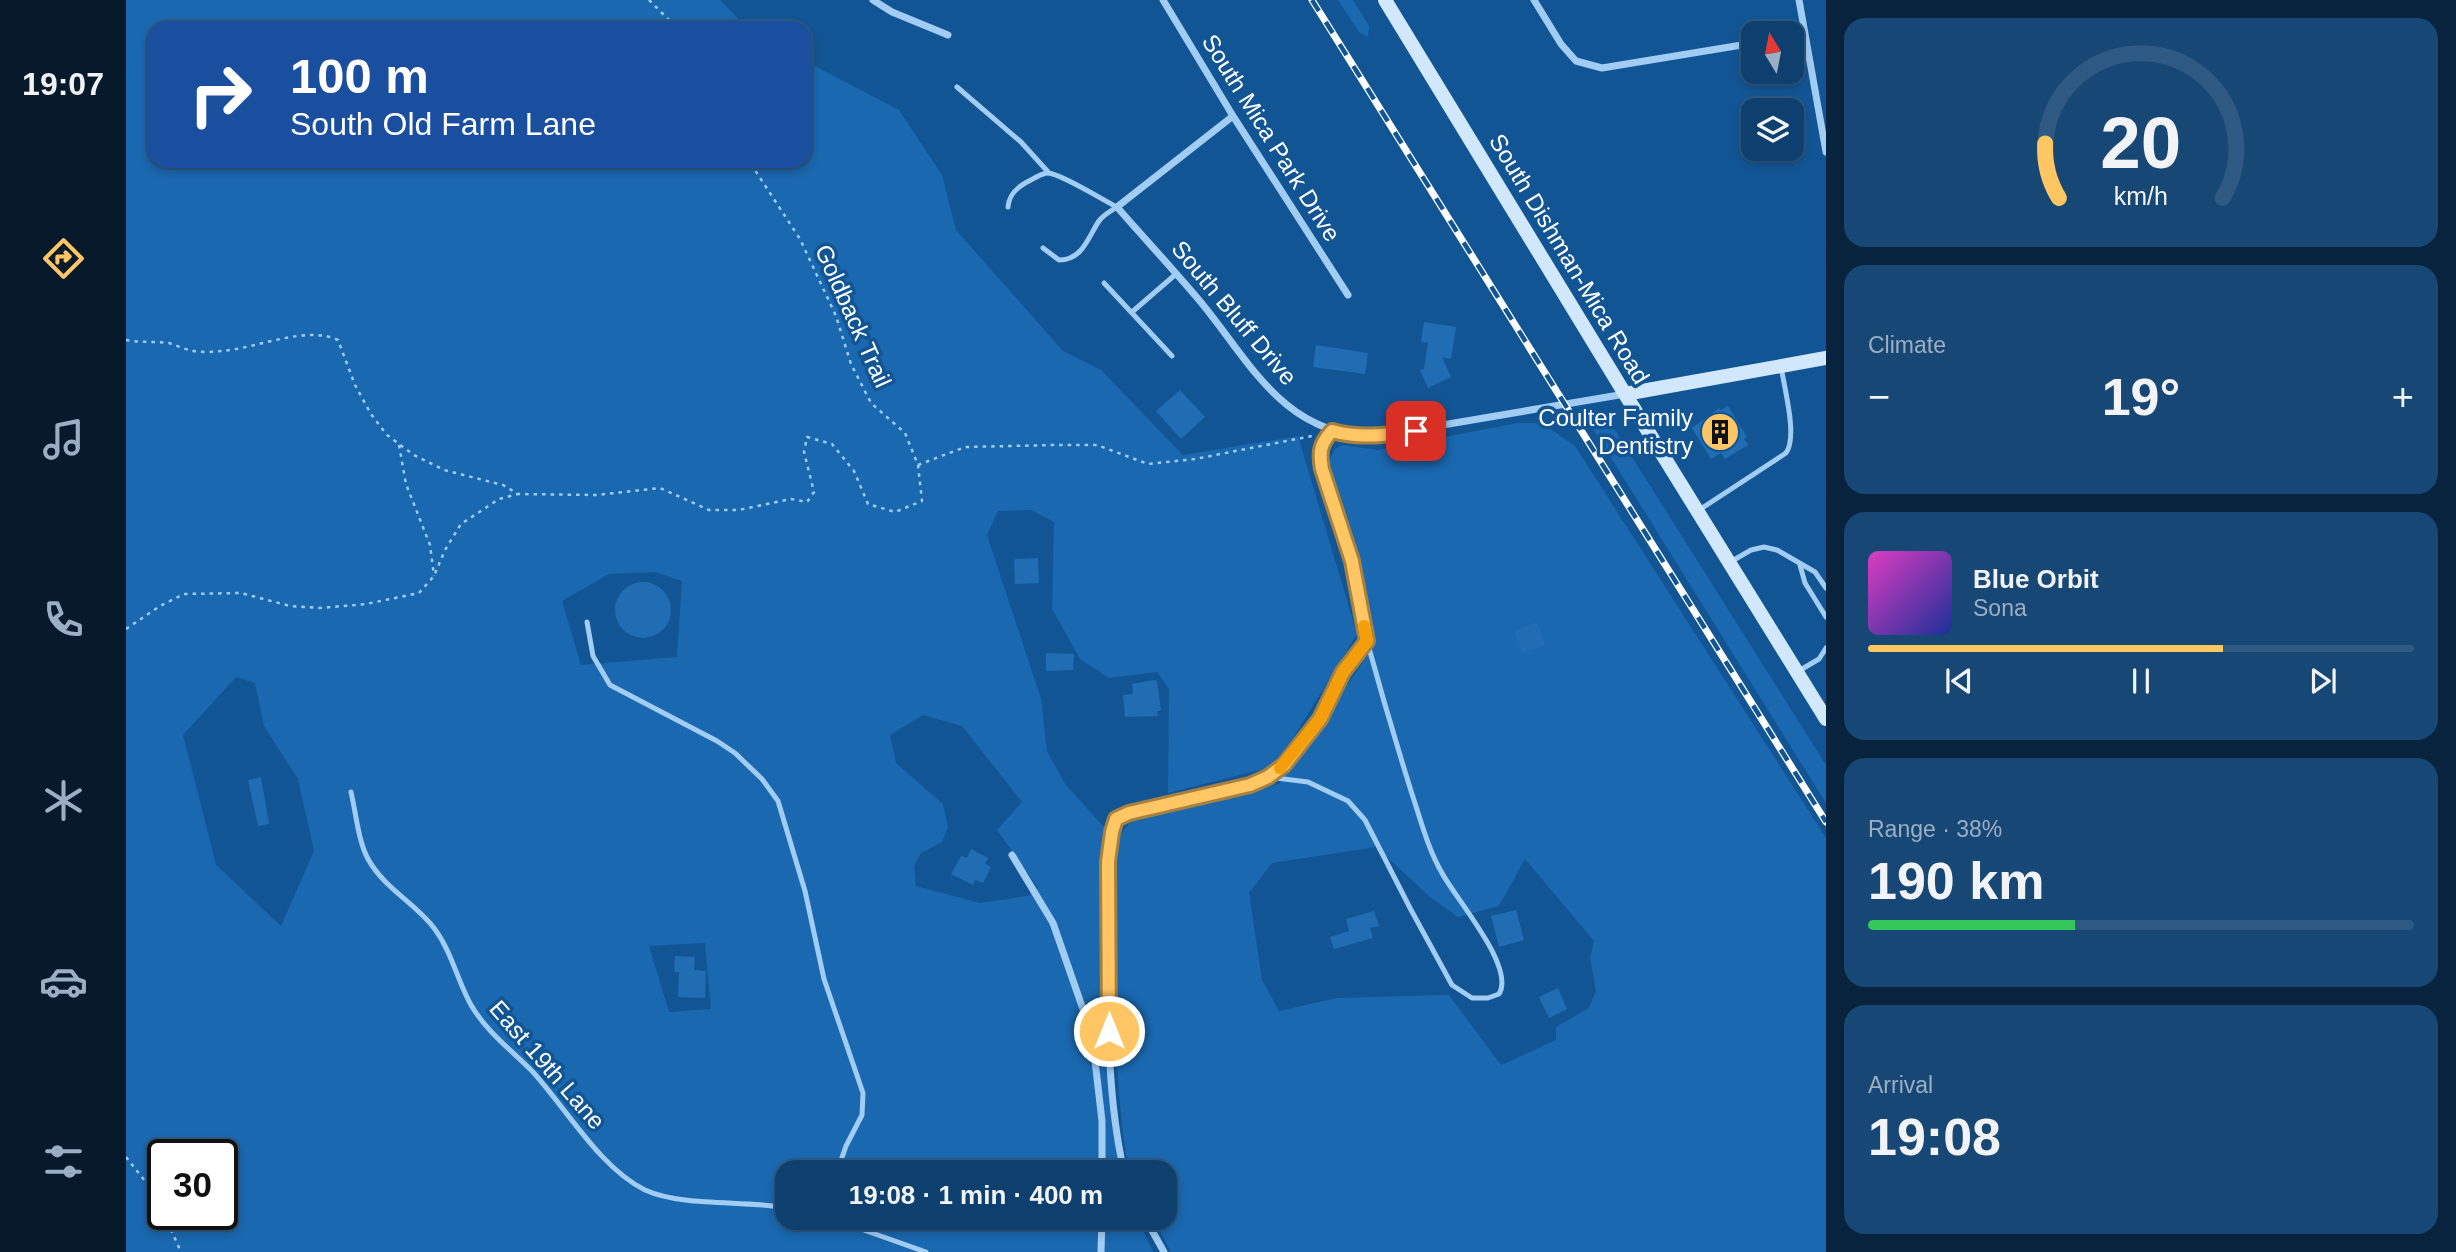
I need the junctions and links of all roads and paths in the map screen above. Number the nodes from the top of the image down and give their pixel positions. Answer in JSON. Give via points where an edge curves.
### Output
{"nodes":[{"id":1,"x":649,"y":0,"type":"edge"},
{"id":2,"x":873,"y":0,"type":"edge"},
{"id":3,"x":1163,"y":0,"type":"edge"},
{"id":4,"x":1385,"y":0,"type":"edge"},
{"id":5,"x":1534,"y":0,"type":"edge"},
{"id":6,"x":1799,"y":0,"type":"edge"},
{"id":7,"x":670,"y":21,"type":"edge"},
{"id":8,"x":1802,"y":21,"type":"edge"},
{"id":9,"x":948,"y":35,"type":"dead end"},
{"id":10,"x":1804,"y":35,"type":"edge"},
{"id":11,"x":1741,"y":45,"type":"edge"},
{"id":12,"x":957,"y":88,"type":"dead end"},
{"id":13,"x":1233,"y":116,"type":"junction"},
{"id":14,"x":1824,"y":121,"type":"edge"},
{"id":15,"x":1826,"y":152,"type":"edge"},
{"id":16,"x":754,"y":168,"type":"edge"},
{"id":17,"x":1049,"y":173,"type":"junction"},
{"id":18,"x":1008,"y":207,"type":"dead end"},
{"id":19,"x":1117,"y":207,"type":"junction"},
{"id":20,"x":1043,"y":248,"type":"dead end"},
{"id":21,"x":1177,"y":274,"type":"junction"},
{"id":22,"x":1104,"y":283,"type":"dead end"},
{"id":23,"x":1348,"y":295,"type":"dead end"},
{"id":24,"x":1132,"y":312,"type":"junction"},
{"id":25,"x":126,"y":340,"type":"edge"},
{"id":26,"x":1172,"y":356,"type":"dead end"},
{"id":27,"x":1826,"y":358,"type":"edge"},
{"id":28,"x":1780,"y":366,"type":"junction"},
{"id":29,"x":1625,"y":394,"type":"junction"},
{"id":30,"x":1332,"y":431,"type":"junction"},
{"id":31,"x":398,"y":443,"type":"junction"},
{"id":32,"x":918,"y":465,"type":"junction"},
{"id":33,"x":518,"y":494,"type":"junction"},
{"id":34,"x":1697,"y":511,"type":"junction"},
{"id":35,"x":1729,"y":562,"type":"junction"},
{"id":36,"x":1800,"y":565,"type":"junction"},
{"id":37,"x":434,"y":576,"type":"junction"},
{"id":38,"x":1826,"y":588,"type":"edge"},
{"id":39,"x":1826,"y":617,"type":"edge"},
{"id":40,"x":587,"y":622,"type":"dead end"},
{"id":41,"x":126,"y":629,"type":"edge"},
{"id":42,"x":1367,"y":641,"type":"junction"},
{"id":43,"x":1826,"y":648,"type":"edge"},
{"id":44,"x":1797,"y":672,"type":"junction"},
{"id":45,"x":1826,"y":719,"type":"edge"},
{"id":46,"x":1268,"y":777,"type":"junction"},
{"id":47,"x":351,"y":792,"type":"dead end"},
{"id":48,"x":1012,"y":855,"type":"dead end"},
{"id":49,"x":126,"y":1157,"type":"edge"},
{"id":50,"x":840,"y":1160,"type":"edge"},
{"id":51,"x":1102,"y":1160,"type":"edge"},
{"id":52,"x":1122,"y":1160,"type":"edge"},
{"id":53,"x":147,"y":1185,"type":"edge"},
{"id":54,"x":775,"y":1207,"type":"edge"},
{"id":55,"x":171,"y":1230,"type":"edge"},
{"id":56,"x":864,"y":1230,"type":"edge"},
{"id":57,"x":1102,"y":1230,"type":"edge"},
{"id":58,"x":1152,"y":1230,"type":"edge"},
{"id":59,"x":181,"y":1252,"type":"edge"},
{"id":60,"x":926,"y":1252,"type":"edge"},
{"id":61,"x":1101,"y":1252,"type":"edge"},
{"id":62,"x":1164,"y":1252,"type":"edge"}],
"edges":[{"from":1,"to":7,"type":"path"},
{"from":2,"to":9,"type":"street"},
{"from":3,"to":13,"type":"street","name":"South Mica Park Drive"},
{"from":4,"to":29,"type":"main road","name":"South Dishman-Mica Road"},
{"from":5,"to":11,"type":"street","via":[[1576,61],[1602,68]]},
{"from":6,"to":8,"type":"street"},
{"from":10,"to":14,"type":"street"},
{"from":12,"to":17,"type":"lane","via":[[1021,142]]},
{"from":13,"to":19,"type":"street"},
{"from":13,"to":23,"type":"street","name":"South Mica Park Drive"},
{"from":14,"to":15,"type":"street"},
{"from":16,"to":32,"type":"path","name":"Goldback Trail","via":[[800,239],[872,403],[905,433]]},
{"from":17,"to":18,"type":"lane","via":[[1020,186],[1010,195]]},
{"from":17,"to":19,"type":"lane"},
{"from":19,"to":20,"type":"lane","via":[[1099,221],[1088,243],[1073,256],[1059,260]]},
{"from":19,"to":21,"type":"street","name":"South Bluff Drive"},
{"from":21,"to":24,"type":"lane"},
{"from":21,"to":30,"type":"street","name":"South Bluff Drive","via":[[1259,381],[1303,419]]},
{"from":22,"to":24,"type":"lane"},
{"from":24,"to":26,"type":"lane"},
{"from":25,"to":31,"type":"path","name":"Goldback Trail","via":[[220,352],[292,336],[326,334],[338,340],[371,414]]},
{"from":27,"to":28,"type":"main road"},
{"from":28,"to":29,"type":"main road"},
{"from":28,"to":34,"type":"lane","via":[[1790,447]]},
{"from":29,"to":30,"type":"street","name":"South Bluff Drive","via":[[1372,437]]},
{"from":29,"to":34,"type":"main road","name":"South Dishman-Mica Road"},
{"from":30,"to":32,"type":"path","via":[[1148,464],[1097,445],[1055,445],[965,447]]},
{"from":30,"to":42,"type":"street","via":[[1322,441],[1319,453],[1352,561]]},
{"from":31,"to":33,"type":"path","name":"Goldback Trail","via":[[444,470],[503,485]]},
{"from":31,"to":37,"type":"path","via":[[406,484],[430,545]]},
{"from":32,"to":33,"type":"path","name":"Goldback Trail","via":[[922,502],[895,512],[868,504],[854,471],[832,444],[807,437],[804,452],[814,492],[807,502],[791,499],[739,510],[709,510],[660,488],[597,495]]},
{"from":33,"to":37,"type":"path","via":[[499,499],[461,524]]},
{"from":34,"to":35,"type":"main road","name":"South Dishman-Mica Road"},
{"from":35,"to":36,"type":"lane","via":[[1764,547]]},
{"from":35,"to":44,"type":"main road","name":"South Dishman-Mica Road"},
{"from":36,"to":38,"type":"lane","via":[[1820,576]]},
{"from":36,"to":39,"type":"lane","via":[[1805,583]]},
{"from":37,"to":41,"type":"path","via":[[419,593],[320,608],[290,606],[241,593],[184,594]]},
{"from":40,"to":50,"type":"lane","via":[[593,656],[610,685],[735,753],[778,801],[805,891],[824,979],[863,1093],[862,1115]]},
{"from":42,"to":46,"type":"street","via":[[1343,672],[1320,719],[1284,765]]},
{"from":42,"to":46,"type":"lane","via":[[1433,857],[1500,969],[1503,983],[1499,994],[1472,998],[1452,985],[1365,820],[1348,801],[1308,782]]},
{"from":43,"to":44,"type":"lane","via":[[1819,659]]},
{"from":44,"to":45,"type":"main road","name":"South Dishman-Mica Road"},
{"from":46,"to":52,"type":"street","via":[[1129,813],[1114,824],[1108,862],[1109,1031]]},
{"from":47,"to":54,"type":"lane","name":"East 19th Lane","via":[[364,847],[376,870],[436,931],[479,1017],[533,1072],[604,1158],[637,1185],[663,1196]]},
{"from":48,"to":51,"type":"street","via":[[1053,923],[1092,1035]]},
{"from":49,"to":53,"type":"path"},
{"from":55,"to":59,"type":"path"},
{"from":56,"to":60,"type":"lane"},
{"from":57,"to":61,"type":"street"},
{"from":58,"to":62,"type":"street"}]}
